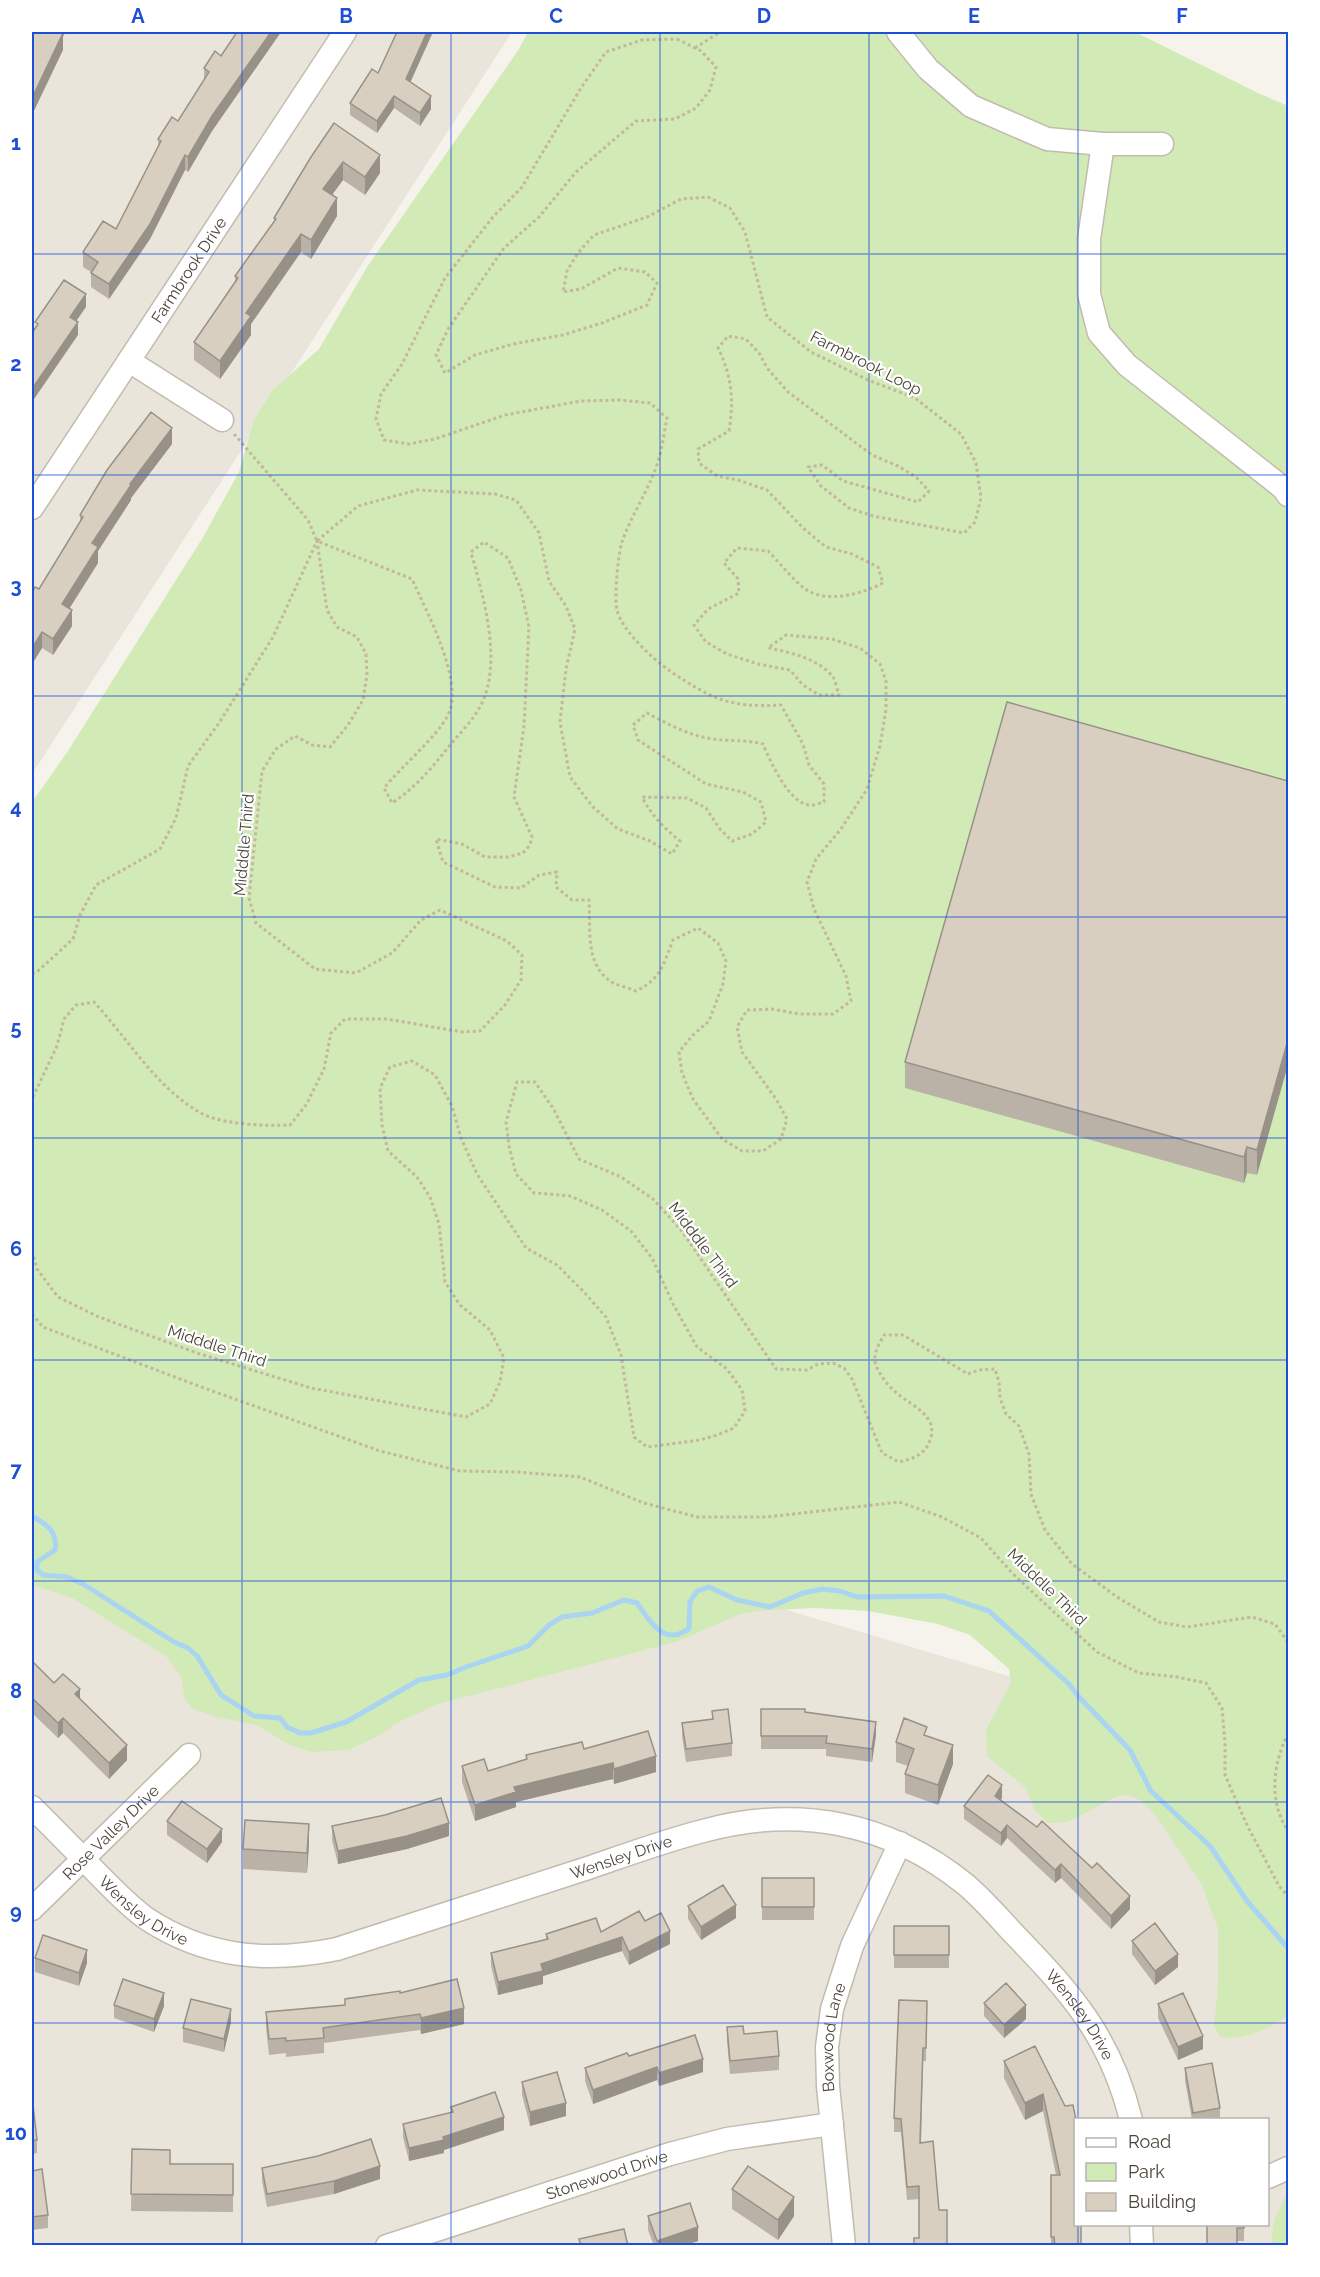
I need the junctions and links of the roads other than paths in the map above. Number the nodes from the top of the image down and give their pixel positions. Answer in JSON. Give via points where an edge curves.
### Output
{"nodes":[{"id":1,"x":345,"y":32,"type":"edge"},
{"id":2,"x":898,"y":32,"type":"edge"},
{"id":3,"x":1103,"y":144,"type":"junction"},
{"id":4,"x":1162,"y":144,"type":"dead end"},
{"id":5,"x":129,"y":361,"type":"junction"},
{"id":6,"x":222,"y":420,"type":"road end"},
{"id":7,"x":1288,"y":495,"type":"edge"},
{"id":8,"x":32,"y":508,"type":"edge"},
{"id":9,"x":189,"y":1755,"type":"dead end"},
{"id":10,"x":32,"y":1807,"type":"edge"},
{"id":11,"x":900,"y":1843,"type":"junction"},
{"id":12,"x":83,"y":1858,"type":"junction"},
{"id":13,"x":32,"y":1909,"type":"edge"},
{"id":14,"x":1131,"y":2118,"type":"edge"},
{"id":15,"x":832,"y":2124,"type":"junction"},
{"id":16,"x":1288,"y":2168,"type":"edge"},
{"id":17,"x":1269,"y":2177,"type":"edge"},
{"id":18,"x":1141,"y":2226,"type":"edge"},
{"id":19,"x":387,"y":2246,"type":"edge"},
{"id":20,"x":844,"y":2246,"type":"edge"},
{"id":21,"x":1142,"y":2246,"type":"edge"}],
"edges":[{"from":1,"to":5,"type":"street","name":"Farmbrook Drive"},
{"from":2,"to":3,"type":"street","via":[[928,69],[971,106],[1047,139]]},
{"from":3,"to":4,"type":"street"},
{"from":3,"to":7,"type":"street","via":[[1089,239],[1089,294],[1099,333],[1127,365]]},
{"from":5,"to":6,"type":"street"},
{"from":5,"to":8,"type":"street","name":"Farmbrook Drive"},
{"from":9,"to":12,"type":"street","name":"Rose Valley Drive"},
{"from":10,"to":12,"type":"street","name":"Wensley Drive"},
{"from":11,"to":12,"type":"street","name":"Wensley Drive","via":[[823,1821],[749,1821],[703,1830],[337,1949],[269,1958],[204,1947],[174,1934],[146,1918]]},
{"from":11,"to":14,"type":"street","name":"Wensley Drive","via":[[965,1885],[1060,1982],[1086,2015],[1110,2057]]},
{"from":11,"to":15,"type":"street","name":"Boxwood Lane","via":[[836,1990],[827,2047]]},
{"from":12,"to":13,"type":"street","name":"Rose Valley Drive"},
{"from":15,"to":19,"type":"street","name":"Stonewood Drive","via":[[727,2139],[670,2154]]},
{"from":15,"to":20,"type":"street","name":"Boxwood Lane"},
{"from":16,"to":17,"type":"street"},
{"from":18,"to":21,"type":"street"}]}
